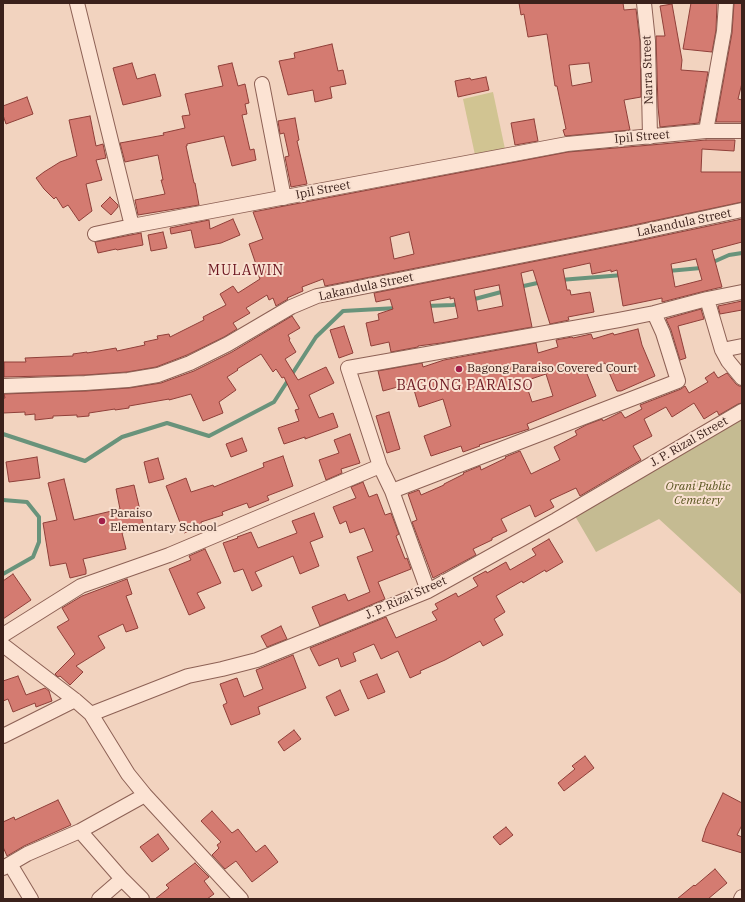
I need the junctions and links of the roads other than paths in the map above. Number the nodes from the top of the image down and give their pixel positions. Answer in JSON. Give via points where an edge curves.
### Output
{"nodes":[{"id":1,"x":77,"y":3,"type":"edge"},
{"id":2,"x":644,"y":3,"type":"edge"},
{"id":3,"x":726,"y":3,"type":"edge"},
{"id":4,"x":262,"y":84,"type":"dead end"},
{"id":5,"x":706,"y":132,"type":"junction"},
{"id":6,"x":742,"y":132,"type":"edge"},
{"id":7,"x":650,"y":137,"type":"junction"},
{"id":8,"x":284,"y":198,"type":"junction"},
{"id":9,"x":742,"y":210,"type":"edge"},
{"id":10,"x":132,"y":226,"type":"junction"},
{"id":11,"x":95,"y":234,"type":"dead end"},
{"id":12,"x":742,"y":292,"type":"edge"},
{"id":13,"x":707,"y":299,"type":"junction"},
{"id":14,"x":654,"y":313,"type":"junction"},
{"id":15,"x":742,"y":346,"type":"edge"},
{"id":16,"x":722,"y":350,"type":"junction"},
{"id":17,"x":742,"y":378,"type":"edge"},
{"id":18,"x":3,"y":386,"type":"edge"},
{"id":19,"x":742,"y":411,"type":"edge"},
{"id":20,"x":380,"y":466,"type":"junction"},
{"id":21,"x":392,"y":491,"type":"junction"},
{"id":22,"x":428,"y":591,"type":"junction"},
{"id":23,"x":3,"y":635,"type":"edge"},
{"id":24,"x":3,"y":645,"type":"edge"},
{"id":25,"x":76,"y":700,"type":"junction"},
{"id":26,"x":91,"y":714,"type":"junction"},
{"id":27,"x":3,"y":736,"type":"edge"},
{"id":28,"x":145,"y":795,"type":"junction"},
{"id":29,"x":80,"y":831,"type":"junction"},
{"id":30,"x":6,"y":866,"type":"edge"},
{"id":31,"x":122,"y":879,"type":"junction"},
{"id":32,"x":31,"y":899,"type":"edge"},
{"id":33,"x":99,"y":899,"type":"edge"},
{"id":34,"x":142,"y":899,"type":"edge"},
{"id":35,"x":241,"y":899,"type":"edge"}],
"edges":[{"from":1,"to":10,"type":"street"},
{"from":2,"to":7,"type":"street","name":"Narra Street","via":[[648,40]]},
{"from":3,"to":5,"type":"street","via":[[724,31]]},
{"from":4,"to":8,"type":"street"},
{"from":5,"to":6,"type":"street","name":"Ipil Street"},
{"from":5,"to":7,"type":"street","name":"Ipil Street"},
{"from":7,"to":8,"type":"street","name":"Ipil Street","via":[[567,144]]},
{"from":8,"to":10,"type":"street","name":"Ipil Street"},
{"from":9,"to":18,"type":"street","name":"Lakandula Street","via":[[317,296],[190,363],[158,375],[86,383]]},
{"from":10,"to":11,"type":"street","name":"Ipil Street"},
{"from":12,"to":13,"type":"street"},
{"from":13,"to":14,"type":"street"},
{"from":13,"to":16,"type":"street"},
{"from":14,"to":20,"type":"street","via":[[348,368]]},
{"from":14,"to":21,"type":"street","via":[[678,381]]},
{"from":15,"to":16,"type":"street"},
{"from":16,"to":17,"type":"street"},
{"from":19,"to":22,"type":"street","name":"J. P. Rizal Street","via":[[556,520]]},
{"from":20,"to":21,"type":"street"},
{"from":20,"to":23,"type":"street","via":[[169,555],[81,586]]},
{"from":21,"to":22,"type":"street"},
{"from":22,"to":26,"type":"street","name":"J. P. Rizal Street","via":[[257,660],[188,676]]},
{"from":24,"to":25,"type":"street"},
{"from":25,"to":26,"type":"street"},
{"from":25,"to":27,"type":"street"},
{"from":26,"to":28,"type":"street","via":[[128,774]]},
{"from":28,"to":29,"type":"street"},
{"from":28,"to":35,"type":"street"},
{"from":29,"to":30,"type":"street"},
{"from":29,"to":31,"type":"street"},
{"from":30,"to":32,"type":"street"},
{"from":31,"to":33,"type":"street"},
{"from":31,"to":34,"type":"street"}]}
